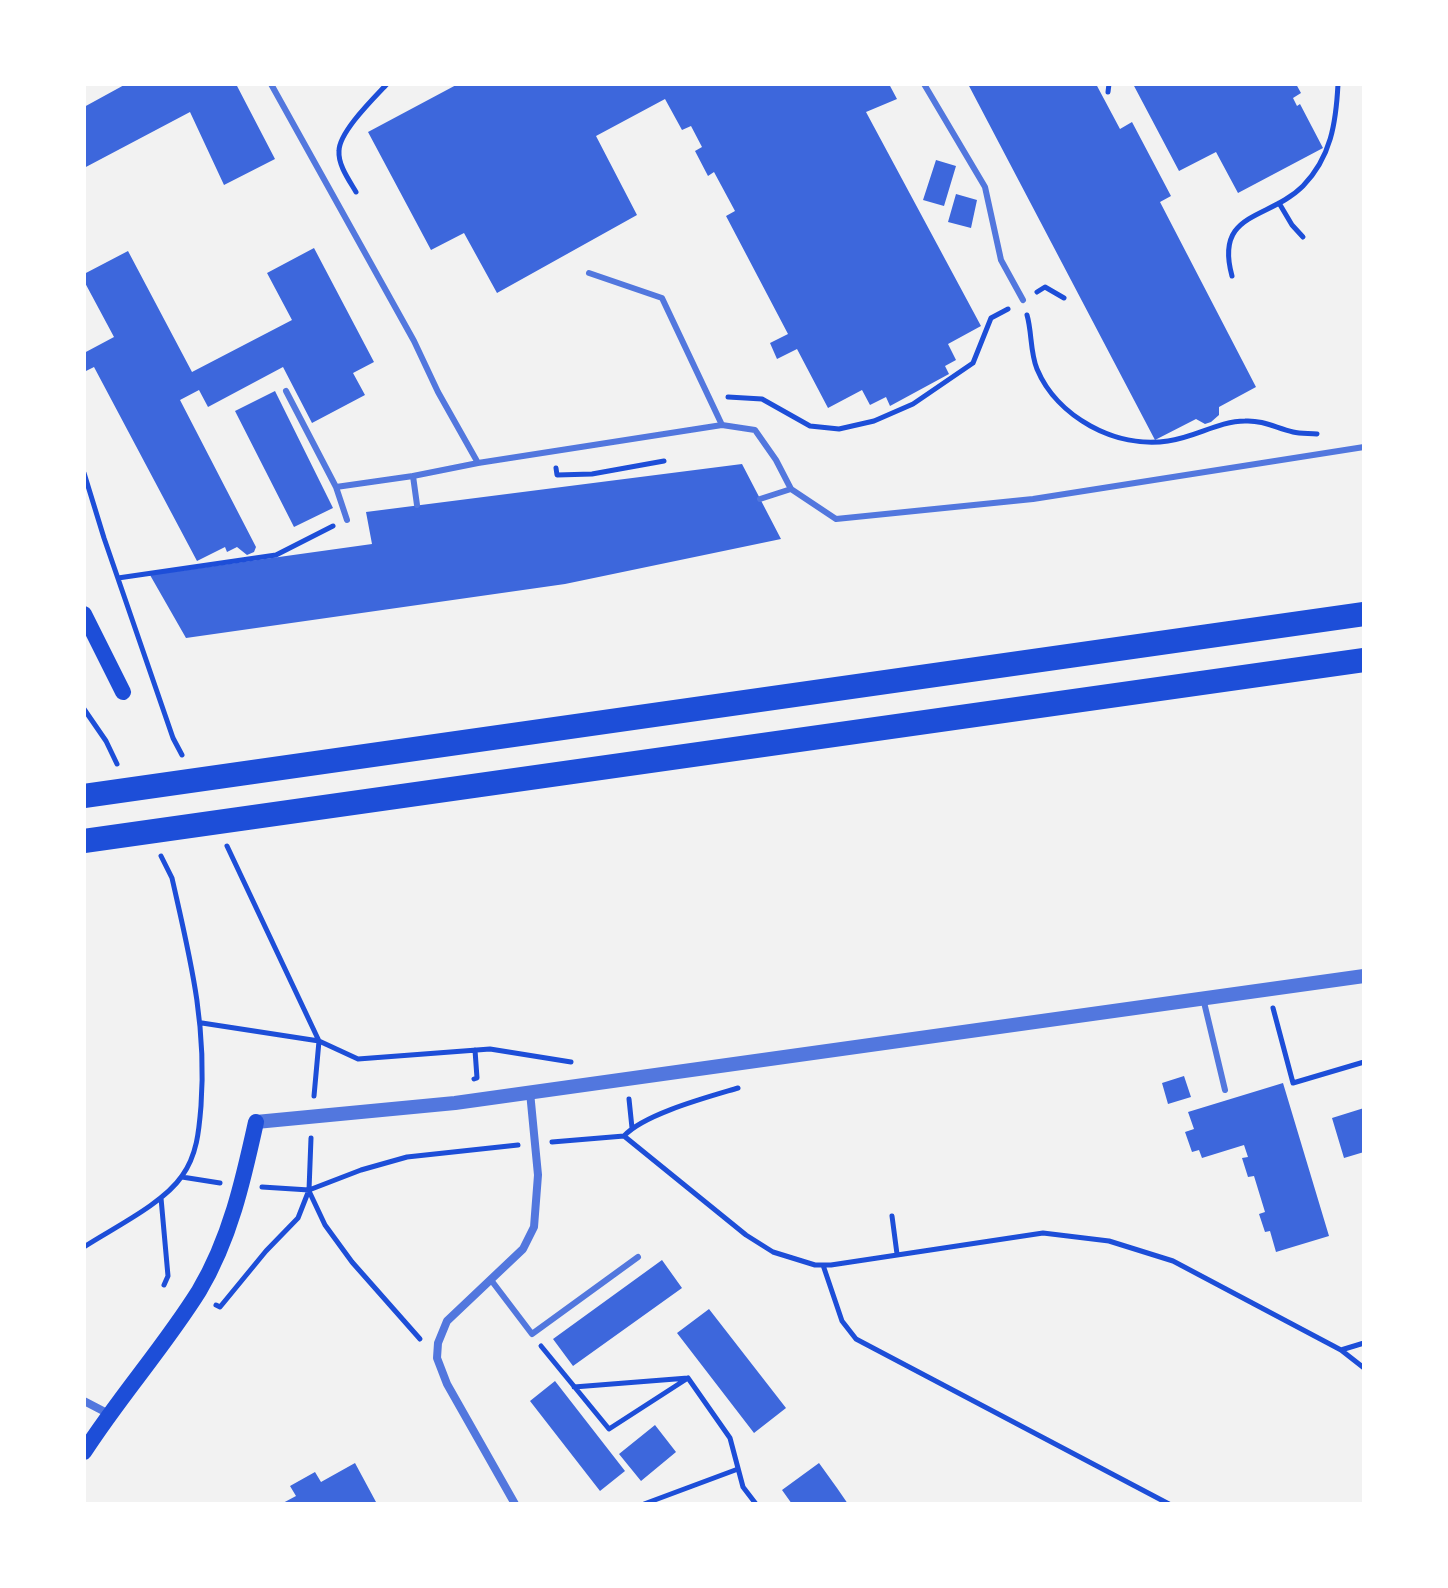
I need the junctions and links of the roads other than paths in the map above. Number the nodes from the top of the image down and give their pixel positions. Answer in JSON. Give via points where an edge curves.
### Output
{"nodes":[{"id":1,"x":271,"y":84,"type":"edge"},
{"id":2,"x":924,"y":84,"type":"edge"},
{"id":3,"x":589,"y":273,"type":"dead end"},
{"id":4,"x":1023,"y":300,"type":"road end"},
{"id":5,"x":286,"y":391,"type":"dead end"},
{"id":6,"x":722,"y":425,"type":"junction"},
{"id":7,"x":1364,"y":447,"type":"edge"},
{"id":8,"x":478,"y":463,"type":"junction"},
{"id":9,"x":413,"y":476,"type":"junction"},
{"id":10,"x":336,"y":487,"type":"junction"},
{"id":11,"x":791,"y":489,"type":"junction"},
{"id":12,"x":760,"y":499,"type":"dead end"},
{"id":13,"x":417,"y":505,"type":"dead end"},
{"id":14,"x":347,"y":520,"type":"dead end"},
{"id":15,"x":84,"y":614,"type":"edge"},
{"id":16,"x":1364,"y":614,"type":"edge"},
{"id":17,"x":90,"y":641,"type":"edge"},
{"id":18,"x":1364,"y":660,"type":"edge"},
{"id":19,"x":123,"y":692,"type":"dead end"},
{"id":20,"x":93,"y":795,"type":"edge"},
{"id":21,"x":84,"y":841,"type":"edge"},
{"id":22,"x":1364,"y":976,"type":"edge"},
{"id":23,"x":1203,"y":998,"type":"junction"},
{"id":24,"x":1225,"y":1090,"type":"dead end"},
{"id":25,"x":530,"y":1092,"type":"junction"},
{"id":26,"x":256,"y":1122,"type":"joint"},
{"id":27,"x":638,"y":1257,"type":"dead end"},
{"id":28,"x":491,"y":1280,"type":"junction"},
{"id":29,"x":84,"y":1401,"type":"edge"},
{"id":30,"x":109,"y":1414,"type":"junction"},
{"id":31,"x":84,"y":1452,"type":"edge"},
{"id":32,"x":515,"y":1504,"type":"edge"}],
"edges":[{"from":1,"to":8,"type":"lane"},
{"from":2,"to":4,"type":"lane","via":[[985,187],[1001,260]]},
{"from":3,"to":6,"type":"lane","via":[[662,298]]},
{"from":5,"to":10,"type":"lane"},
{"from":6,"to":8,"type":"lane"},
{"from":6,"to":11,"type":"lane","via":[[755,430]]},
{"from":7,"to":11,"type":"lane","via":[[1033,499],[836,519]]},
{"from":8,"to":9,"type":"lane"},
{"from":9,"to":10,"type":"lane"},
{"from":9,"to":13,"type":"lane"},
{"from":10,"to":14,"type":"lane"},
{"from":11,"to":12,"type":"lane"},
{"from":15,"to":17,"type":"main road"},
{"from":16,"to":20,"type":"highway"},
{"from":17,"to":19,"type":"main road"},
{"from":18,"to":21,"type":"highway"},
{"from":22,"to":23,"type":"street"},
{"from":23,"to":24,"type":"lane"},
{"from":23,"to":25,"type":"street"},
{"from":25,"to":26,"type":"street"},
{"from":25,"to":28,"type":"street","via":[[538,1175],[534,1227],[523,1249]]},
{"from":26,"to":30,"type":"main road","via":[[242,1186],[210,1268],[163,1345]]},
{"from":27,"to":28,"type":"lane","via":[[532,1334]]},
{"from":28,"to":32,"type":"street","via":[[447,1321],[437,1358]]},
{"from":29,"to":30,"type":"street"},
{"from":30,"to":31,"type":"main road"}]}
